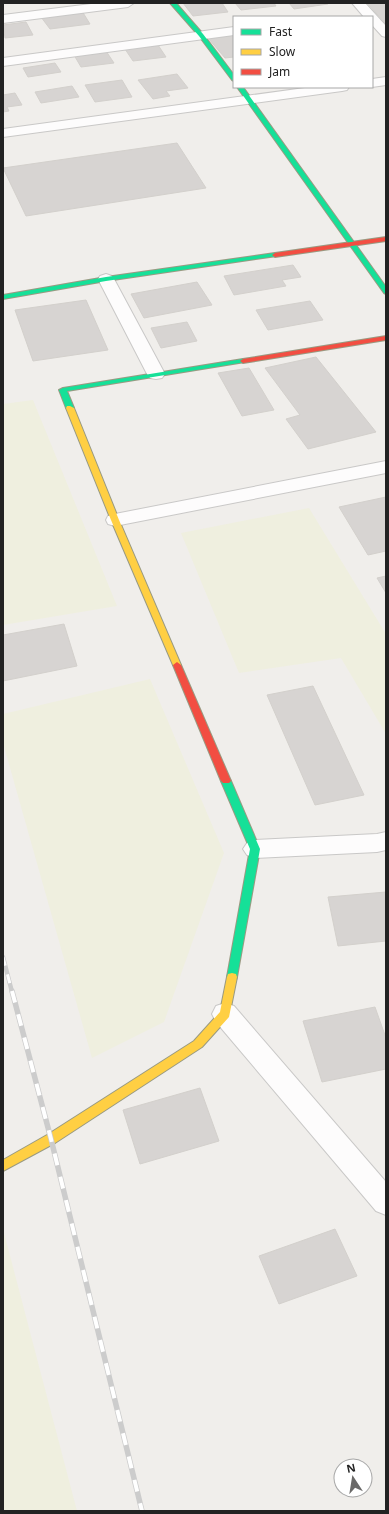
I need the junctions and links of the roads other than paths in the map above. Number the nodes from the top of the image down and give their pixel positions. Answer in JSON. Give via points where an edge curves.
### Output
{"nodes":[{"id":1,"x":128,"y":3,"type":"edge"},
{"id":2,"x":173,"y":3,"type":"edge"},
{"id":3,"x":358,"y":3,"type":"edge"},
{"id":4,"x":366,"y":16,"type":"edge"},
{"id":5,"x":3,"y":19,"type":"edge"},
{"id":6,"x":373,"y":22,"type":"edge"},
{"id":7,"x":233,"y":31,"type":"edge"},
{"id":8,"x":386,"y":34,"type":"edge"},
{"id":9,"x":201,"y":35,"type":"junction"},
{"id":10,"x":3,"y":62,"type":"edge"},
{"id":11,"x":233,"y":78,"type":"edge"},
{"id":12,"x":386,"y":81,"type":"edge"},
{"id":13,"x":373,"y":83,"type":"edge"},
{"id":14,"x":241,"y":88,"type":"edge"},
{"id":15,"x":335,"y":88,"type":"edge"},
{"id":16,"x":250,"y":100,"type":"junction"},
{"id":17,"x":3,"y":133,"type":"edge"},
{"id":18,"x":386,"y":239,"type":"edge"},
{"id":19,"x":353,"y":244,"type":"junction"},
{"id":20,"x":106,"y":279,"type":"junction"},
{"id":21,"x":386,"y":292,"type":"edge"},
{"id":22,"x":3,"y":297,"type":"edge"},
{"id":23,"x":386,"y":338,"type":"edge"},
{"id":24,"x":156,"y":374,"type":"junction"},
{"id":25,"x":386,"y":467,"type":"edge"},
{"id":26,"x":115,"y":520,"type":"junction"},
{"id":27,"x":386,"y":841,"type":"edge"},
{"id":28,"x":255,"y":849,"type":"junction"},
{"id":29,"x":225,"y":1014,"type":"junction"},
{"id":30,"x":3,"y":1166,"type":"edge"},
{"id":31,"x":386,"y":1202,"type":"edge"}],
"edges":[{"from":1,"to":5,"type":"street"},
{"from":2,"to":9,"type":"street"},
{"from":3,"to":4,"type":"street"},
{"from":6,"to":8,"type":"street"},
{"from":7,"to":9,"type":"street"},
{"from":9,"to":10,"type":"street"},
{"from":9,"to":11,"type":"street"},
{"from":12,"to":13,"type":"street"},
{"from":14,"to":16,"type":"street"},
{"from":15,"to":16,"type":"street"},
{"from":16,"to":17,"type":"street"},
{"from":16,"to":19,"type":"street"},
{"from":18,"to":19,"type":"street"},
{"from":19,"to":20,"type":"street"},
{"from":19,"to":21,"type":"street"},
{"from":20,"to":22,"type":"street"},
{"from":20,"to":24,"type":"street"},
{"from":23,"to":24,"type":"street"},
{"from":24,"to":26,"type":"street","via":[[63,390]]},
{"from":25,"to":26,"type":"street"},
{"from":26,"to":28,"type":"street"},
{"from":27,"to":28,"type":"street"},
{"from":28,"to":29,"type":"street"},
{"from":29,"to":30,"type":"street","via":[[198,1044],[51,1139]]},
{"from":29,"to":31,"type":"street"}]}
